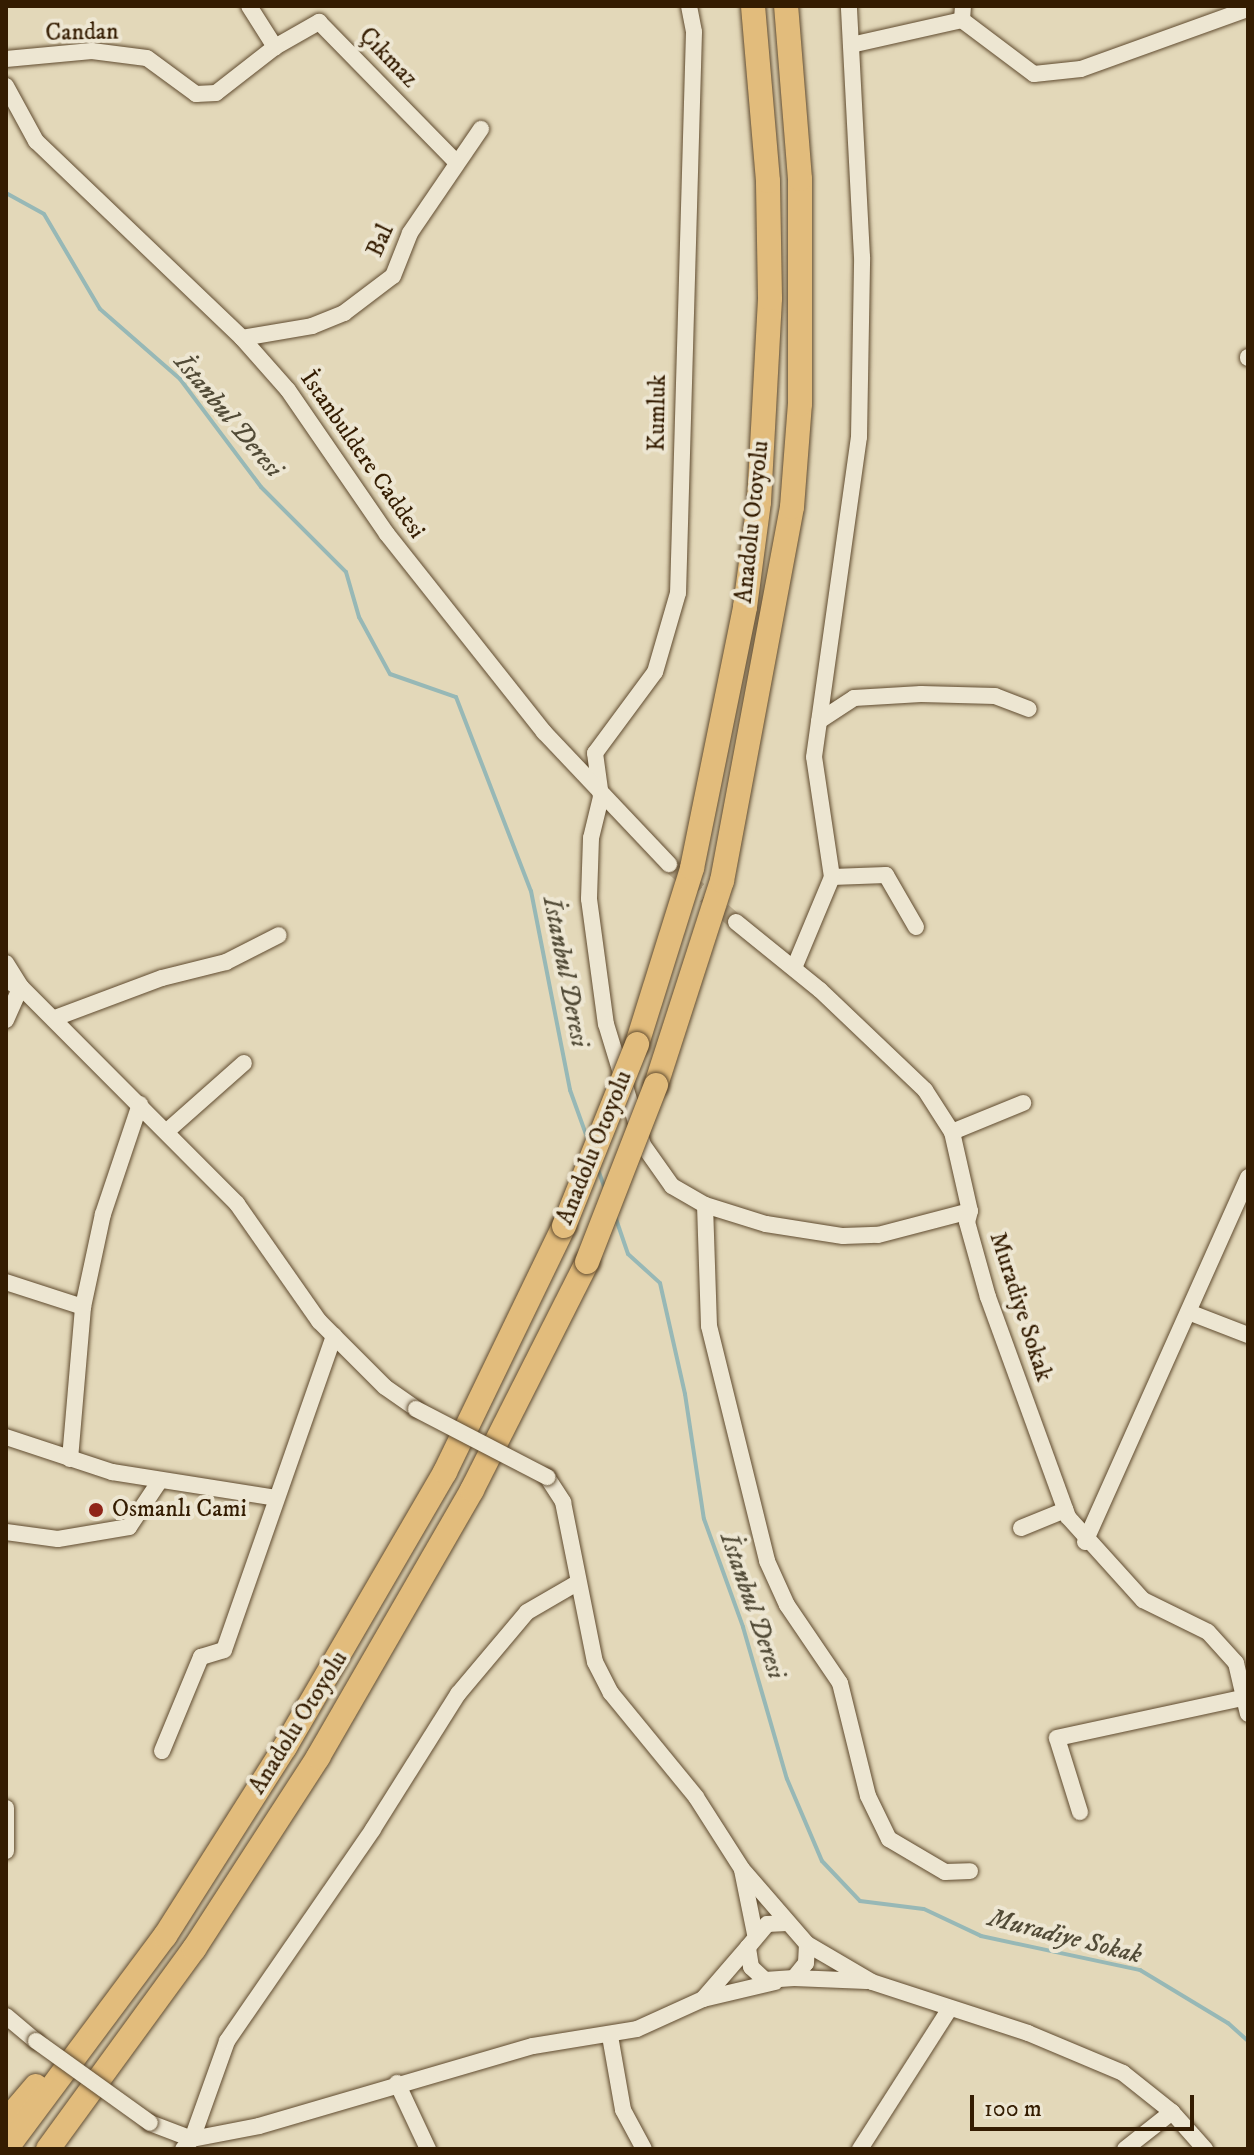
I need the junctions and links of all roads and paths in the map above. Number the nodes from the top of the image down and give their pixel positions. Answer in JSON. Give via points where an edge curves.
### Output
{"nodes":[{"id":1,"x":249,"y":6,"type":"edge"},
{"id":2,"x":689,"y":6,"type":"edge"},
{"id":3,"x":753,"y":6,"type":"edge"},
{"id":4,"x":786,"y":6,"type":"edge"},
{"id":5,"x":849,"y":6,"type":"edge"},
{"id":6,"x":1248,"y":9,"type":"edge"},
{"id":7,"x":963,"y":13,"type":"edge"},
{"id":8,"x":851,"y":45,"type":"junction"},
{"id":9,"x":275,"y":47,"type":"junction"},
{"id":10,"x":6,"y":59,"type":"edge"},
{"id":11,"x":6,"y":86,"type":"edge"},
{"id":12,"x":481,"y":129,"type":"dead end"},
{"id":13,"x":457,"y":163,"type":"junction"},
{"id":14,"x":242,"y":338,"type":"junction"},
{"id":15,"x":1029,"y":709,"type":"dead end"},
{"id":16,"x":819,"y":721,"type":"junction"},
{"id":17,"x":601,"y":797,"type":"junction"},
{"id":18,"x":669,"y":864,"type":"tunnel mouth"},
{"id":19,"x":832,"y":877,"type":"junction"},
{"id":20,"x":736,"y":922,"type":"tunnel mouth"},
{"id":21,"x":916,"y":927,"type":"dead end"},
{"id":22,"x":279,"y":935,"type":"dead end"},
{"id":23,"x":6,"y":963,"type":"edge"},
{"id":24,"x":794,"y":968,"type":"junction"},
{"id":25,"x":13,"y":984,"type":"edge"},
{"id":26,"x":55,"y":1018,"type":"junction"},
{"id":27,"x":6,"y":1020,"type":"edge"},
{"id":28,"x":244,"y":1063,"type":"dead end"},
{"id":29,"x":1023,"y":1103,"type":"dead end"},
{"id":30,"x":140,"y":1104,"type":"junction"},
{"id":31,"x":166,"y":1132,"type":"junction"},
{"id":32,"x":952,"y":1132,"type":"junction"},
{"id":33,"x":1248,"y":1177,"type":"edge"},
{"id":34,"x":705,"y":1205,"type":"junction"},
{"id":35,"x":970,"y":1211,"type":"junction"},
{"id":36,"x":6,"y":1282,"type":"edge"},
{"id":37,"x":83,"y":1307,"type":"junction"},
{"id":38,"x":1191,"y":1313,"type":"junction"},
{"id":39,"x":1248,"y":1335,"type":"edge"},
{"id":40,"x":334,"y":1336,"type":"junction"},
{"id":41,"x":6,"y":1437,"type":"edge"},
{"id":42,"x":70,"y":1459,"type":"junction"},
{"id":43,"x":159,"y":1482,"type":"junction"},
{"id":44,"x":276,"y":1498,"type":"junction"},
{"id":45,"x":1065,"y":1510,"type":"junction"},
{"id":46,"x":1021,"y":1528,"type":"dead end"},
{"id":47,"x":6,"y":1532,"type":"edge"},
{"id":48,"x":1085,"y":1542,"type":"junction"},
{"id":49,"x":577,"y":1583,"type":"junction"},
{"id":50,"x":1245,"y":1706,"type":"edge"},
{"id":51,"x":162,"y":1751,"type":"dead end"},
{"id":52,"x":6,"y":1808,"type":"edge"},
{"id":53,"x":1080,"y":1812,"type":"dead end"},
{"id":54,"x":6,"y":1851,"type":"edge"},
{"id":55,"x":742,"y":1869,"type":"junction"},
{"id":56,"x":970,"y":1871,"type":"dead end"},
{"id":57,"x":787,"y":1923,"type":"junction"},
{"id":58,"x":165,"y":1936,"type":"junction"},
{"id":59,"x":752,"y":1940,"type":"junction"},
{"id":60,"x":807,"y":1944,"type":"junction"},
{"id":61,"x":794,"y":1978,"type":"junction"},
{"id":62,"x":775,"y":1982,"type":"junction"},
{"id":63,"x":872,"y":1982,"type":"junction"},
{"id":64,"x":703,"y":1999,"type":"junction"},
{"id":65,"x":949,"y":2010,"type":"junction"},
{"id":66,"x":6,"y":2016,"type":"edge"},
{"id":67,"x":610,"y":2036,"type":"junction"},
{"id":68,"x":397,"y":2083,"type":"junction"},
{"id":69,"x":1172,"y":2112,"type":"junction"},
{"id":70,"x":6,"y":2121,"type":"edge"},
{"id":71,"x":187,"y":2144,"type":"edge"},
{"id":72,"x":638,"y":2148,"type":"edge"},
{"id":73,"x":6,"y":2149,"type":"edge"},
{"id":74,"x":48,"y":2149,"type":"edge"},
{"id":75,"x":428,"y":2149,"type":"edge"},
{"id":76,"x":860,"y":2149,"type":"edge"},
{"id":77,"x":1125,"y":2149,"type":"edge"},
{"id":78,"x":1205,"y":2149,"type":"edge"}],
"edges":[{"from":1,"to":9,"type":"street"},
{"from":2,"to":17,"type":"street","name":"Kumluk","via":[[694,32],[678,593],[655,672],[595,753]]},
{"from":3,"to":58,"type":"highway","name":"Anadolu Otoyolu","bridge":true,"via":[[768,181],[770,298],[759,502],[745,607],[692,868],[637,1044],[564,1226],[445,1472],[380,1589]]},
{"from":4,"to":74,"type":"highway","name":"Anadolu Otoyolu","bridge":true,"via":[[800,179],[800,404],[792,507],[722,881],[656,1085],[587,1262],[472,1490],[318,1757],[194,1949]]},
{"from":5,"to":8,"type":"street"},
{"from":6,"to":7,"type":"street","via":[[1081,69],[1034,74]]},
{"from":7,"to":8,"type":"street"},
{"from":8,"to":16,"type":"street","via":[[862,257],[859,437]]},
{"from":9,"to":10,"type":"street","name":"Candan","via":[[216,93],[196,94],[147,58],[92,51]]},
{"from":9,"to":13,"type":"street","name":"Çıkmaz","via":[[319,22]]},
{"from":11,"to":14,"type":"street","name":"İstanbuldere Caddesi","via":[[36,141]]},
{"from":12,"to":13,"type":"street","name":"Bal"},
{"from":13,"to":14,"type":"street","name":"Bal","via":[[410,233],[393,276],[344,313],[312,326]]},
{"from":14,"to":17,"type":"street","name":"İstanbuldere Caddesi","via":[[288,390],[387,534]]},
{"from":15,"to":16,"type":"street","via":[[995,696],[921,694],[854,698]]},
{"from":16,"to":19,"type":"street","via":[[815,769]]},
{"from":17,"to":18,"type":"street","name":"İstanbuldere Caddesi"},
{"from":17,"to":34,"type":"street","via":[[591,838],[589,899],[606,1024],[643,1145],[672,1186]]},
{"from":19,"to":21,"type":"street","via":[[886,875]]},
{"from":19,"to":24,"type":"street"},
{"from":20,"to":24,"type":"street","name":"Muradiye Sokak"},
{"from":22,"to":26,"type":"street","via":[[226,962],[162,978]]},
{"from":23,"to":25,"type":"street"},
{"from":24,"to":32,"type":"street","name":"Muradiye Sokak","via":[[925,1090]]},
{"from":25,"to":26,"type":"street"},
{"from":25,"to":27,"type":"street"},
{"from":26,"to":30,"type":"street"},
{"from":28,"to":31,"type":"street"},
{"from":29,"to":32,"type":"street"},
{"from":30,"to":31,"type":"street"},
{"from":30,"to":37,"type":"street","via":[[103,1214]]},
{"from":31,"to":40,"type":"street","via":[[237,1204]]},
{"from":32,"to":35,"type":"street","name":"Muradiye Sokak"},
{"from":33,"to":38,"type":"street"},
{"from":34,"to":35,"type":"street","via":[[766,1224],[843,1236],[878,1235]]},
{"from":34,"to":56,"type":"street","via":[[709,1326],[767,1561],[787,1605],[840,1683],[868,1796],[883,1831],[918,1860],[945,1872]]},
{"from":35,"to":45,"type":"street","name":"Muradiye Sokak","via":[[967,1222],[988,1297]]},
{"from":36,"to":37,"type":"street"},
{"from":37,"to":42,"type":"street"},
{"from":38,"to":39,"type":"street"},
{"from":38,"to":48,"type":"street"},
{"from":40,"to":44,"type":"street"},
{"from":40,"to":49,"type":"street","bridge":true,"via":[[385,1387],[416,1409],[547,1477],[569,1523]]},
{"from":41,"to":42,"type":"street"},
{"from":42,"to":43,"type":"street"},
{"from":43,"to":44,"type":"street"},
{"from":43,"to":47,"type":"street","via":[[129,1527],[58,1539]]},
{"from":44,"to":51,"type":"street","via":[[268,1536],[224,1650],[201,1657]]},
{"from":45,"to":46,"type":"street"},
{"from":45,"to":48,"type":"street","name":"Muradiye Sokak"},
{"from":48,"to":50,"type":"street","name":"Muradiye Sokak","via":[[1143,1600],[1208,1632],[1236,1663]]},
{"from":49,"to":55,"type":"street","via":[[595,1662],[611,1693],[696,1797]]},
{"from":49,"to":71,"type":"street","via":[[527,1612],[458,1694],[373,1829],[227,2041]]},
{"from":50,"to":53,"type":"street","via":[[1057,1738]]},
{"from":52,"to":54,"type":"street"},
{"from":55,"to":57,"type":"street"},
{"from":55,"to":59,"type":"street"},
{"from":57,"to":59,"type":"street","via":[[767,1924]]},
{"from":57,"to":60,"type":"street"},
{"from":58,"to":70,"type":"highway"},
{"from":58,"to":73,"type":"highway","name":"Anadolu Otoyolu"},
{"from":59,"to":62,"type":"street","via":[[751,1967]]},
{"from":59,"to":64,"type":"street"},
{"from":60,"to":61,"type":"street","via":[[806,1963]]},
{"from":60,"to":63,"type":"street"},
{"from":61,"to":62,"type":"street"},
{"from":61,"to":63,"type":"street"},
{"from":62,"to":64,"type":"street"},
{"from":63,"to":65,"type":"street"},
{"from":64,"to":67,"type":"street"},
{"from":65,"to":69,"type":"street","via":[[1028,2033],[1123,2073]]},
{"from":65,"to":76,"type":"street"},
{"from":66,"to":71,"type":"street","bridge":true,"via":[[150,2123]]},
{"from":67,"to":68,"type":"street","via":[[533,2046]]},
{"from":67,"to":72,"type":"street","via":[[623,2110]]},
{"from":68,"to":71,"type":"street"},
{"from":68,"to":75,"type":"street"},
{"from":69,"to":77,"type":"street"},
{"from":69,"to":78,"type":"street"}]}
